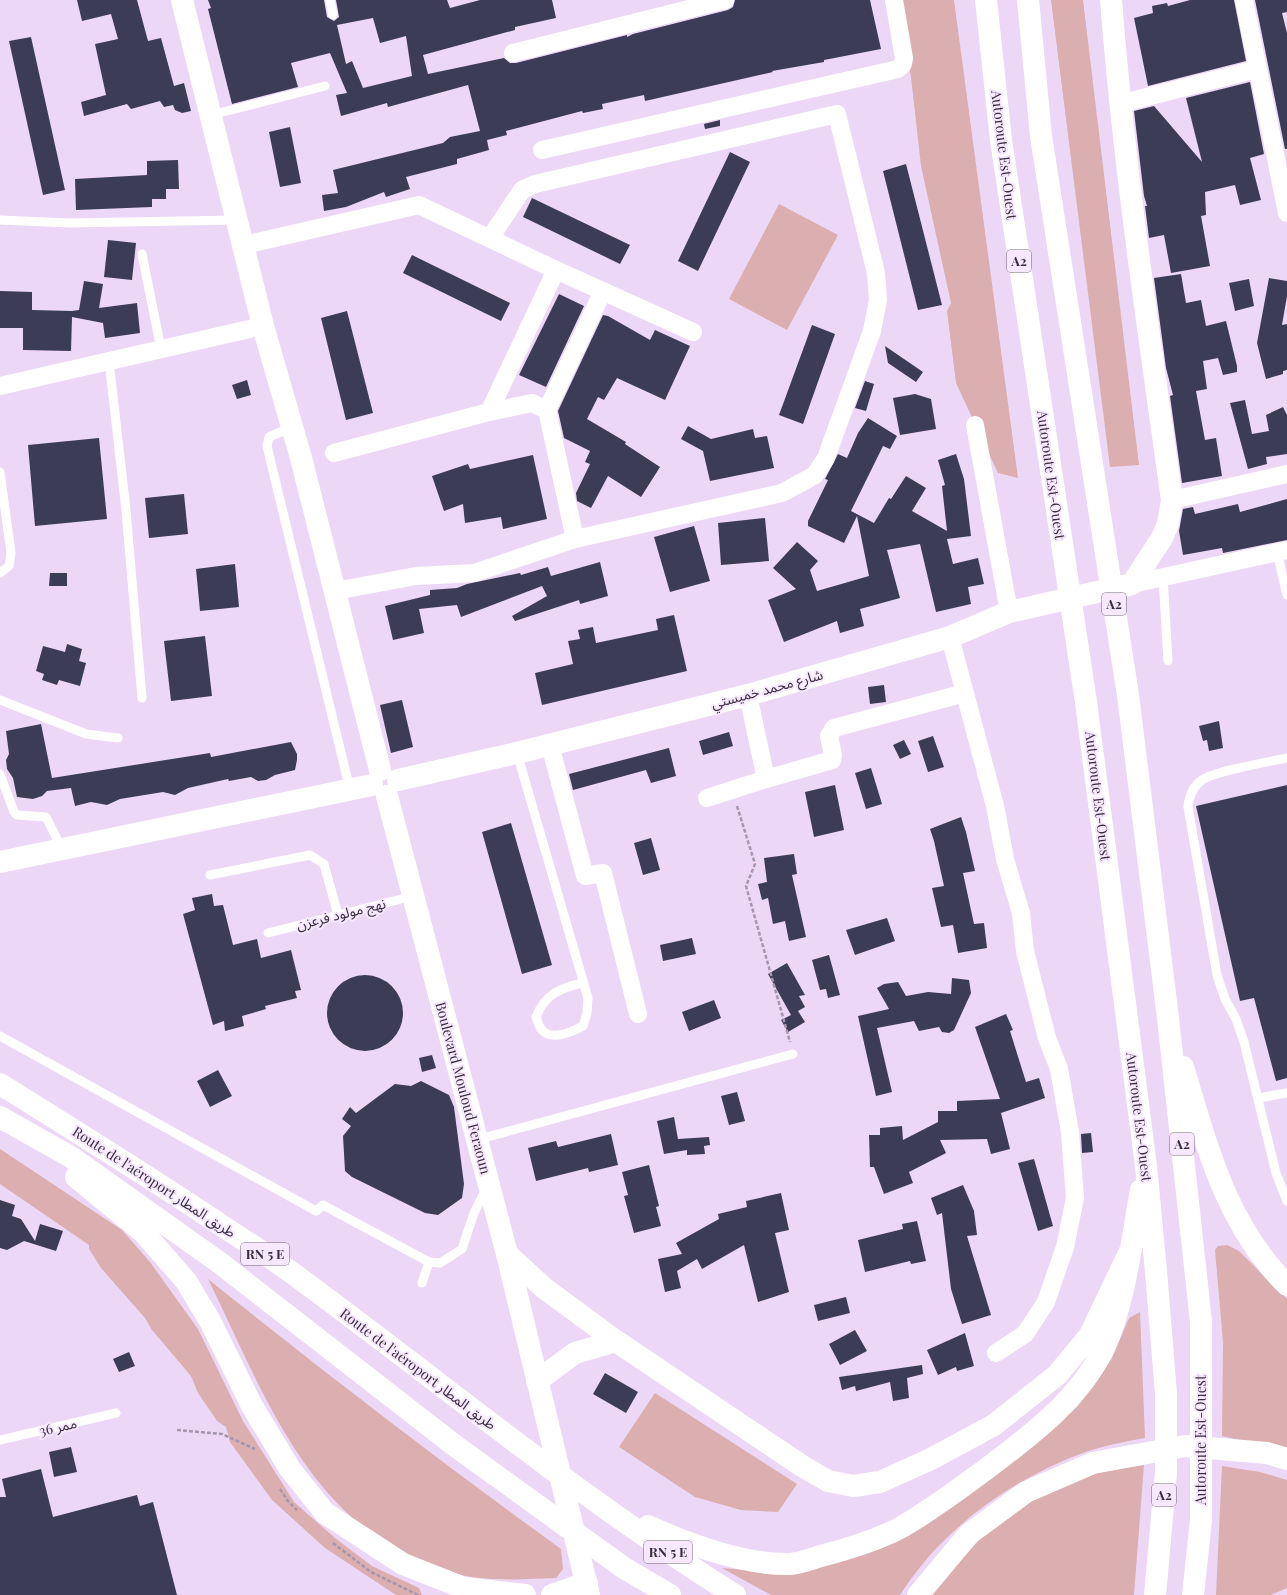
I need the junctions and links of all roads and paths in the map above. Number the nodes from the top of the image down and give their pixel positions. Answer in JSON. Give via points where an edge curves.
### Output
{"nodes":[{"id":1,"x":182,"y":0,"type":"edge"},
{"id":2,"x":330,"y":0,"type":"edge"},
{"id":3,"x":725,"y":0,"type":"edge"},
{"id":4,"x":894,"y":0,"type":"edge"},
{"id":5,"x":986,"y":0,"type":"edge"},
{"id":6,"x":1028,"y":0,"type":"edge"},
{"id":7,"x":1111,"y":0,"type":"edge"},
{"id":8,"x":1244,"y":0,"type":"edge"},
{"id":9,"x":334,"y":15,"type":"dead end"},
{"id":10,"x":513,"y":53,"type":"dead end"},
{"id":11,"x":1257,"y":70,"type":"junction"},
{"id":12,"x":325,"y":86,"type":"dead end"},
{"id":13,"x":1119,"y":104,"type":"junction"},
{"id":14,"x":211,"y":115,"type":"junction"},
{"id":15,"x":542,"y":150,"type":"dead end"},
{"id":16,"x":1287,"y":213,"type":"edge"},
{"id":17,"x":0,"y":220,"type":"edge"},
{"id":18,"x":237,"y":220,"type":"junction"},
{"id":19,"x":490,"y":238,"type":"junction"},
{"id":20,"x":244,"y":245,"type":"junction"},
{"id":21,"x":142,"y":254,"type":"dead end"},
{"id":22,"x":556,"y":270,"type":"junction"},
{"id":23,"x":603,"y":291,"type":"junction"},
{"id":24,"x":263,"y":326,"type":"junction"},
{"id":25,"x":693,"y":332,"type":"dead end"},
{"id":26,"x":161,"y":349,"type":"junction"},
{"id":27,"x":109,"y":361,"type":"junction"},
{"id":28,"x":0,"y":386,"type":"edge"},
{"id":29,"x":547,"y":410,"type":"junction"},
{"id":30,"x":489,"y":412,"type":"junction"},
{"id":31,"x":975,"y":425,"type":"dead end"},
{"id":32,"x":292,"y":427,"type":"junction"},
{"id":33,"x":334,"y":453,"type":"dead end"},
{"id":34,"x":0,"y":472,"type":"edge"},
{"id":35,"x":1287,"y":474,"type":"edge"},
{"id":36,"x":1172,"y":500,"type":"junction"},
{"id":37,"x":576,"y":538,"type":"junction"},
{"id":38,"x":1282,"y":551,"type":"edge"},
{"id":39,"x":0,"y":573,"type":"edge"},
{"id":40,"x":1163,"y":577,"type":"junction"},
{"id":41,"x":1132,"y":584,"type":"junction"},
{"id":42,"x":335,"y":591,"type":"junction"},
{"id":43,"x":1287,"y":595,"type":"edge"},
{"id":44,"x":1009,"y":612,"type":"junction"},
{"id":45,"x":950,"y":637,"type":"junction"},
{"id":46,"x":1168,"y":661,"type":"dead end"},
{"id":47,"x":965,"y":693,"type":"junction"},
{"id":48,"x":748,"y":695,"type":"junction"},
{"id":49,"x":142,"y":698,"type":"dead end"},
{"id":50,"x":0,"y":700,"type":"edge"},
{"id":51,"x":118,"y":738,"type":"dead end"},
{"id":52,"x":550,"y":745,"type":"junction"},
{"id":53,"x":517,"y":753,"type":"junction"},
{"id":54,"x":1287,"y":758,"type":"edge"},
{"id":55,"x":0,"y":774,"type":"edge"},
{"id":56,"x":766,"y":779,"type":"junction"},
{"id":57,"x":385,"y":783,"type":"junction"},
{"id":58,"x":350,"y":790,"type":"junction"},
{"id":59,"x":707,"y":798,"type":"dead end"},
{"id":60,"x":736,"y":805,"type":"dead end"},
{"id":61,"x":63,"y":850,"type":"junction"},
{"id":62,"x":0,"y":862,"type":"edge"},
{"id":63,"x":210,"y":875,"type":"dead end"},
{"id":64,"x":413,"y":896,"type":"junction"},
{"id":65,"x":338,"y":914,"type":"junction"},
{"id":66,"x":268,"y":932,"type":"dead end"},
{"id":67,"x":583,"y":983,"type":"junction"},
{"id":68,"x":638,"y":1014,"type":"dead end"},
{"id":69,"x":1168,"y":1018,"type":"junction"},
{"id":70,"x":0,"y":1036,"type":"edge"},
{"id":71,"x":793,"y":1054,"type":"joint"},
{"id":72,"x":0,"y":1084,"type":"edge"},
{"id":73,"x":1287,"y":1093,"type":"edge"},
{"id":74,"x":1258,"y":1098,"type":"junction"},
{"id":75,"x":0,"y":1117,"type":"edge"},
{"id":76,"x":0,"y":1126,"type":"edge"},
{"id":77,"x":476,"y":1140,"type":"junction"},
{"id":78,"x":1146,"y":1166,"type":"junction"},
{"id":79,"x":488,"y":1184,"type":"junction"},
{"id":80,"x":1287,"y":1201,"type":"edge"},
{"id":81,"x":1130,"y":1251,"type":"junction"},
{"id":82,"x":507,"y":1254,"type":"junction"},
{"id":83,"x":429,"y":1262,"type":"junction"},
{"id":84,"x":422,"y":1283,"type":"dead end"},
{"id":85,"x":1287,"y":1285,"type":"edge"},
{"id":86,"x":616,"y":1341,"type":"junction"},
{"id":87,"x":996,"y":1353,"type":"dead end"},
{"id":88,"x":537,"y":1381,"type":"junction"},
{"id":89,"x":116,"y":1413,"type":"dead end"},
{"id":90,"x":0,"y":1440,"type":"edge"},
{"id":91,"x":1277,"y":1456,"type":"edge"},
{"id":92,"x":603,"y":1507,"type":"junction"},
{"id":93,"x":618,"y":1564,"type":"junction"},
{"id":94,"x":588,"y":1589,"type":"edge"},
{"id":95,"x":525,"y":1595,"type":"edge"},
{"id":96,"x":552,"y":1595,"type":"edge"},
{"id":97,"x":650,"y":1595,"type":"edge"},
{"id":98,"x":670,"y":1595,"type":"edge"},
{"id":99,"x":735,"y":1595,"type":"edge"},
{"id":100,"x":918,"y":1595,"type":"edge"},
{"id":101,"x":1155,"y":1595,"type":"edge"},
{"id":102,"x":1193,"y":1595,"type":"edge"}],
"edges":[{"from":1,"to":14,"type":"main road","name":"Boulevard Mouloud Feraoun"},
{"from":2,"to":9,"type":"lane"},
{"from":3,"to":10,"type":"street"},
{"from":4,"to":15,"type":"street","via":[[904,58],[898,69]]},
{"from":5,"to":78,"type":"main road","name":"Autoroute Est-Ouest","number":"A2","via":[[1001,140],[1086,702]]},
{"from":6,"to":69,"type":"main road","name":"Autoroute Est-Ouest","number":"A2","via":[[1040,136],[1128,695]]},
{"from":7,"to":13,"type":"main road"},
{"from":8,"to":11,"type":"street"},
{"from":11,"to":13,"type":"street"},
{"from":11,"to":16,"type":"street"},
{"from":12,"to":14,"type":"lane"},
{"from":13,"to":36,"type":"main road"},
{"from":14,"to":18,"type":"main road","name":"Boulevard Mouloud Feraoun"},
{"from":17,"to":18,"type":"lane","via":[[70,223]]},
{"from":18,"to":20,"type":"main road","name":"Boulevard Mouloud Feraoun"},
{"from":19,"to":20,"type":"street","via":[[420,205]]},
{"from":19,"to":22,"type":"street"},
{"from":19,"to":37,"type":"street","via":[[522,190],[535,184],[837,114],[876,273],[878,300],[872,331],[826,458],[815,475],[782,493]]},
{"from":20,"to":24,"type":"main road","name":"Boulevard Mouloud Feraoun"},
{"from":21,"to":26,"type":"lane"},
{"from":22,"to":23,"type":"street"},
{"from":22,"to":30,"type":"street"},
{"from":23,"to":25,"type":"street"},
{"from":23,"to":29,"type":"street"},
{"from":24,"to":26,"type":"street"},
{"from":24,"to":32,"type":"main road","name":"Boulevard Mouloud Feraoun"},
{"from":26,"to":27,"type":"street"},
{"from":27,"to":28,"type":"street"},
{"from":27,"to":49,"type":"lane","via":[[126,510]]},
{"from":29,"to":30,"type":"street","via":[[532,403]]},
{"from":29,"to":37,"type":"street"},
{"from":30,"to":33,"type":"street"},
{"from":31,"to":44,"type":"street"},
{"from":32,"to":42,"type":"main road","name":"Boulevard Mouloud Feraoun"},
{"from":32,"to":58,"type":"lane","via":[[270,437],[267,446]]},
{"from":34,"to":39,"type":"lane","via":[[11,553],[9,566]]},
{"from":35,"to":36,"type":"street"},
{"from":36,"to":41,"type":"main road","via":[[1168,524],[1162,538]]},
{"from":37,"to":42,"type":"street","via":[[474,573],[416,576]]},
{"from":38,"to":40,"type":"street"},
{"from":38,"to":43,"type":"lane"},
{"from":40,"to":41,"type":"street"},
{"from":40,"to":46,"type":"lane"},
{"from":41,"to":44,"type":"main road","name":"شارع محمد خميستي"},
{"from":42,"to":57,"type":"main road","name":"Boulevard Mouloud Feraoun"},
{"from":44,"to":45,"type":"main road","name":"شارع محمد خميستي"},
{"from":45,"to":47,"type":"street"},
{"from":45,"to":48,"type":"main road","name":"شارع محمد خميستي"},
{"from":47,"to":56,"type":"street","via":[[834,728],[829,736],[832,760]]},
{"from":47,"to":87,"type":"street","via":[[995,806],[1005,859],[1021,913],[1025,951],[1047,1038],[1059,1069],[1070,1132],[1075,1198],[1065,1247],[1046,1302],[1025,1334]]},
{"from":48,"to":52,"type":"main road","name":"شارع محمد خميستي"},
{"from":48,"to":56,"type":"street"},
{"from":50,"to":51,"type":"lane","via":[[86,734]]},
{"from":52,"to":53,"type":"main road","name":"شارع محمد خميستي"},
{"from":52,"to":68,"type":"street","via":[[585,876],[603,873]]},
{"from":53,"to":57,"type":"main road","name":"شارع محمد خميستي"},
{"from":53,"to":67,"type":"lane"},
{"from":54,"to":74,"type":"lane","via":[[1208,777],[1193,789],[1188,807],[1217,975],[1225,999],[1241,1030]]},
{"from":55,"to":61,"type":"lane","via":[[14,812],[46,817]]},
{"from":56,"to":59,"type":"street"},
{"from":57,"to":58,"type":"main road","name":"شارع محمد خميستي"},
{"from":57,"to":64,"type":"main road","name":"Boulevard Mouloud Feraoun"},
{"from":58,"to":61,"type":"main road","name":"شارع محمد خميستي"},
{"from":60,"to":71,"type":"path","via":[[755,864],[746,886]]},
{"from":61,"to":62,"type":"main road","name":"شارع محمد خميستي"},
{"from":63,"to":65,"type":"lane","via":[[310,855],[324,864]]},
{"from":64,"to":65,"type":"lane","name":"نهج مولود فرعزن"},
{"from":64,"to":77,"type":"main road","name":"Boulevard Mouloud Feraoun"},
{"from":65,"to":66,"type":"lane","name":"نهج مولود فرعزن"},
{"from":67,"to":67,"type":"lane","via":[[588,998],[588,1013],[583,1026],[569,1034],[551,1035],[541,1030],[536,1017],[547,998]]},
{"from":69,"to":85,"type":"main road","via":[[1212,1161],[1227,1198],[1255,1248]]},
{"from":69,"to":102,"type":"main road","name":"Autoroute Est-Ouest","number":"A2","via":[[1200,1322],[1201,1520]]},
{"from":70,"to":83,"type":"lane","via":[[316,1211],[323,1205]]},
{"from":71,"to":77,"type":"lane"},
{"from":72,"to":92,"type":"main road","name":"Route de l'aéroport طريق المطار","number":"RN 5 E","via":[[154,1180],[293,1274]]},
{"from":73,"to":74,"type":"lane"},
{"from":74,"to":80,"type":"lane","via":[[1276,1173]]},
{"from":75,"to":93,"type":"main road","name":"Route de l'aéroport طريق المطار","number":"RN 5 E","via":[[71,1157],[220,1263],[454,1445]]},
{"from":76,"to":95,"type":"main road","via":[[68,1170],[144,1233],[186,1281],[210,1321],[252,1406],[290,1469],[325,1513],[403,1564],[464,1588]]},
{"from":77,"to":79,"type":"main road","name":"Boulevard Mouloud Feraoun"},
{"from":78,"to":81,"type":"main road"},
{"from":78,"to":101,"type":"main road","name":"Autoroute Est-Ouest","number":"A2","via":[[1166,1394],[1166,1473]]},
{"from":79,"to":82,"type":"main road","name":"Boulevard Mouloud Feraoun"},
{"from":79,"to":83,"type":"lane","via":[[474,1213],[462,1249],[440,1263]]},
{"from":81,"to":86,"type":"main road","via":[[1090,1335],[1057,1375],[994,1425],[931,1460],[880,1482],[853,1486],[828,1481]]},
{"from":81,"to":92,"type":"main road","via":[[1115,1322],[1088,1375],[1061,1408],[954,1493],[900,1528],[855,1548],[791,1564],[746,1559],[711,1550]]},
{"from":82,"to":86,"type":"main road","via":[[544,1288]]},
{"from":82,"to":88,"type":"main road","name":"Boulevard Mouloud Feraoun"},
{"from":83,"to":84,"type":"lane"},
{"from":86,"to":88,"type":"main road","via":[[575,1353]]},
{"from":88,"to":94,"type":"main road","name":"Boulevard Mouloud Feraoun"},
{"from":89,"to":90,"type":"lane","name":"ممر 36"},
{"from":91,"to":100,"type":"main road","via":[[1185,1446],[1093,1463],[1026,1492],[969,1534]]},
{"from":92,"to":99,"type":"main road","number":"RN 5 E"},
{"from":93,"to":97,"type":"main road"},
{"from":93,"to":98,"type":"main road","number":"RN 5 E"},
{"from":94,"to":96,"type":"main road"}]}
